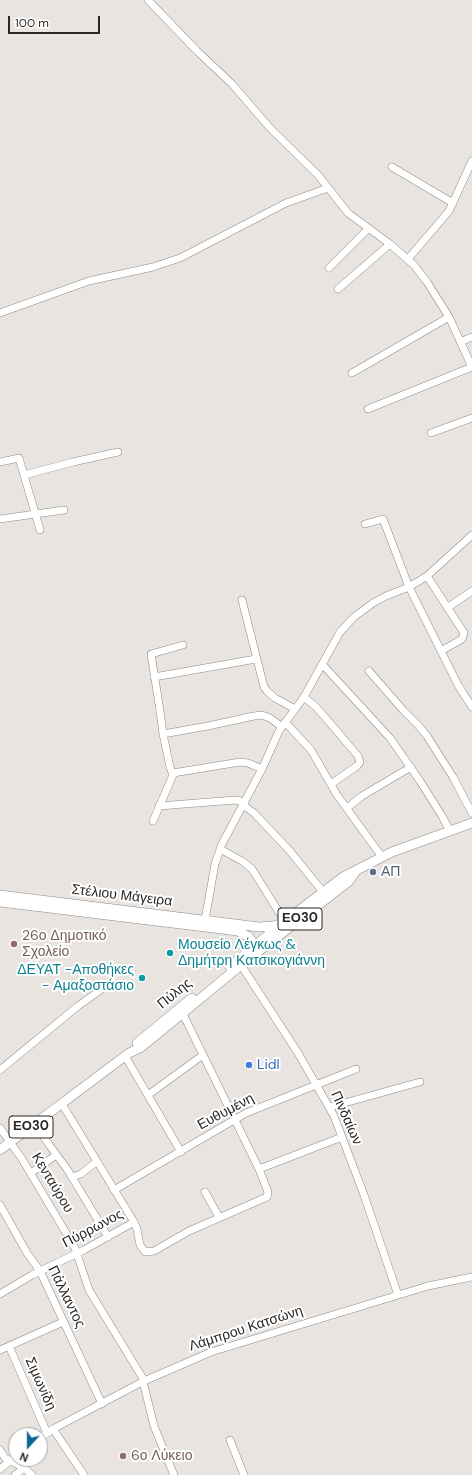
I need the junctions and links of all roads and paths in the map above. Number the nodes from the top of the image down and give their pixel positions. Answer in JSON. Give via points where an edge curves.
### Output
{"nodes":[{"id":1,"x":148,"y":0,"type":"edge"},
{"id":2,"x":471,"y":166,"type":"edge"},
{"id":3,"x":392,"y":167,"type":"dead end"},
{"id":4,"x":328,"y":188,"type":"junction"},
{"id":5,"x":453,"y":203,"type":"junction"},
{"id":6,"x":368,"y":229,"type":"junction"},
{"id":7,"x":390,"y":244,"type":"junction"},
{"id":8,"x":408,"y":259,"type":"junction"},
{"id":9,"x":329,"y":268,"type":"dead end"},
{"id":10,"x":338,"y":289,"type":"dead end"},
{"id":11,"x":0,"y":313,"type":"edge"},
{"id":12,"x":448,"y":317,"type":"junction"},
{"id":13,"x":472,"y":337,"type":"edge"},
{"id":14,"x":460,"y":342,"type":"junction"},
{"id":15,"x":472,"y":367,"type":"edge"},
{"id":16,"x":352,"y":373,"type":"dead end"},
{"id":17,"x":368,"y":409,"type":"dead end"},
{"id":18,"x":472,"y":418,"type":"edge"},
{"id":19,"x":431,"y":433,"type":"dead end"},
{"id":20,"x":118,"y":452,"type":"dead end"},
{"id":21,"x":0,"y":462,"type":"edge"},
{"id":22,"x":24,"y":475,"type":"junction"},
{"id":23,"x":64,"y":510,"type":"dead end"},
{"id":24,"x":35,"y":514,"type":"junction"},
{"id":25,"x":0,"y":519,"type":"edge"},
{"id":26,"x":365,"y":524,"type":"dead end"},
{"id":27,"x":40,"y":530,"type":"dead end"},
{"id":28,"x":472,"y":535,"type":"edge"},
{"id":29,"x":427,"y":576,"type":"junction"},
{"id":30,"x":409,"y":587,"type":"junction"},
{"id":31,"x":472,"y":591,"type":"edge"},
{"id":32,"x":242,"y":600,"type":"dead end"},
{"id":33,"x":447,"y":608,"type":"junction"},
{"id":34,"x":183,"y":645,"type":"dead end"},
{"id":35,"x":442,"y":651,"type":"junction"},
{"id":36,"x":256,"y":659,"type":"junction"},
{"id":37,"x":322,"y":664,"type":"junction"},
{"id":38,"x":369,"y":671,"type":"dead end"},
{"id":39,"x":154,"y":677,"type":"junction"},
{"id":40,"x":304,"y":697,"type":"junction"},
{"id":41,"x":472,"y":707,"type":"edge"},
{"id":42,"x":295,"y":709,"type":"junction"},
{"id":43,"x":284,"y":725,"type":"junction"},
{"id":44,"x":163,"y":734,"type":"junction"},
{"id":45,"x":411,"y":767,"type":"junction"},
{"id":46,"x":262,"y":769,"type":"junction"},
{"id":47,"x":173,"y":773,"type":"junction"},
{"id":48,"x":331,"y":784,"type":"junction"},
{"id":49,"x":244,"y":803,"type":"junction"},
{"id":50,"x":159,"y":806,"type":"junction"},
{"id":51,"x":347,"y":808,"type":"junction"},
{"id":52,"x":472,"y":814,"type":"edge"},
{"id":53,"x":153,"y":821,"type":"dead end"},
{"id":54,"x":472,"y":823,"type":"edge"},
{"id":55,"x":450,"y":831,"type":"junction"},
{"id":56,"x":220,"y":849,"type":"junction"},
{"id":57,"x":382,"y":857,"type":"junction"},
{"id":58,"x":356,"y":871,"type":"junction"},
{"id":59,"x":323,"y":892,"type":"junction"},
{"id":60,"x":0,"y":895,"type":"edge"},
{"id":61,"x":0,"y":902,"type":"edge"},
{"id":62,"x":205,"y":920,"type":"junction"},
{"id":63,"x":283,"y":923,"type":"junction"},
{"id":64,"x":240,"y":924,"type":"junction"},
{"id":65,"x":229,"y":930,"type":"junction"},
{"id":66,"x":260,"y":946,"type":"junction"},
{"id":67,"x":241,"y":961,"type":"junction"},
{"id":68,"x":106,"y":986,"type":"dead end"},
{"id":69,"x":181,"y":1011,"type":"junction"},
{"id":70,"x":127,"y":1055,"type":"junction"},
{"id":71,"x":203,"y":1055,"type":"junction"},
{"id":72,"x":356,"y":1069,"type":"dead end"},
{"id":73,"x":0,"y":1070,"type":"edge"},
{"id":74,"x":420,"y":1082,"type":"dead end"},
{"id":75,"x":317,"y":1085,"type":"junction"},
{"id":76,"x":148,"y":1095,"type":"junction"},
{"id":77,"x":62,"y":1104,"type":"junction"},
{"id":78,"x":330,"y":1107,"type":"junction"},
{"id":79,"x":234,"y":1120,"type":"junction"},
{"id":80,"x":35,"y":1124,"type":"junction"},
{"id":81,"x":0,"y":1128,"type":"edge"},
{"id":82,"x":342,"y":1137,"type":"junction"},
{"id":83,"x":10,"y":1143,"type":"junction"},
{"id":84,"x":0,"y":1150,"type":"edge"},
{"id":85,"x":181,"y":1152,"type":"junction"},
{"id":86,"x":56,"y":1155,"type":"junction"},
{"id":87,"x":96,"y":1162,"type":"junction"},
{"id":88,"x":259,"y":1169,"type":"junction"},
{"id":89,"x":31,"y":1173,"type":"junction"},
{"id":90,"x":72,"y":1178,"type":"junction"},
{"id":91,"x":114,"y":1190,"type":"junction"},
{"id":92,"x":205,"y":1192,"type":"dead end"},
{"id":93,"x":0,"y":1205,"type":"edge"},
{"id":94,"x":219,"y":1217,"type":"junction"},
{"id":95,"x":134,"y":1222,"type":"junction"},
{"id":96,"x":108,"y":1237,"type":"junction"},
{"id":97,"x":78,"y":1253,"type":"junction"},
{"id":98,"x":40,"y":1271,"type":"junction"},
{"id":99,"x":472,"y":1277,"type":"edge"},
{"id":100,"x":1,"y":1290,"type":"edge"},
{"id":101,"x":398,"y":1295,"type":"junction"},
{"id":102,"x":63,"y":1322,"type":"junction"},
{"id":103,"x":9,"y":1346,"type":"junction"},
{"id":104,"x":0,"y":1350,"type":"edge"},
{"id":105,"x":144,"y":1381,"type":"junction"},
{"id":106,"x":102,"y":1404,"type":"junction"},
{"id":107,"x":50,"y":1431,"type":"junction"},
{"id":108,"x":230,"y":1440,"type":"dead end"},
{"id":109,"x":0,"y":1450,"type":"edge"},
{"id":110,"x":8,"y":1460,"type":"edge"},
{"id":111,"x":8,"y":1463,"type":"edge"},
{"id":112,"x":24,"y":1468,"type":"joint"},
{"id":113,"x":0,"y":1469,"type":"edge"},
{"id":114,"x":15,"y":1475,"type":"edge"},
{"id":115,"x":32,"y":1475,"type":"edge"},
{"id":116,"x":84,"y":1475,"type":"edge"},
{"id":117,"x":174,"y":1475,"type":"edge"},
{"id":118,"x":244,"y":1475,"type":"edge"}],
"edges":[{"from":1,"to":4,"type":"street","via":[[232,84]]},
{"from":2,"to":5,"type":"street"},
{"from":3,"to":5,"type":"street"},
{"from":4,"to":6,"type":"street","via":[[348,213]]},
{"from":4,"to":11,"type":"street","via":[[286,203],[180,258],[153,267],[89,281]]},
{"from":5,"to":8,"type":"street"},
{"from":6,"to":7,"type":"street"},
{"from":6,"to":9,"type":"street"},
{"from":7,"to":8,"type":"street"},
{"from":7,"to":10,"type":"street"},
{"from":8,"to":12,"type":"street","via":[[428,282]]},
{"from":12,"to":14,"type":"street"},
{"from":12,"to":16,"type":"street"},
{"from":13,"to":14,"type":"street"},
{"from":14,"to":15,"type":"street"},
{"from":15,"to":17,"type":"street"},
{"from":18,"to":19,"type":"street"},
{"from":20,"to":22,"type":"street"},
{"from":21,"to":22,"type":"street","via":[[19,458]]},
{"from":22,"to":24,"type":"street"},
{"from":23,"to":24,"type":"street"},
{"from":24,"to":25,"type":"street"},
{"from":24,"to":27,"type":"street"},
{"from":26,"to":30,"type":"street","via":[[383,519]]},
{"from":28,"to":29,"type":"street"},
{"from":29,"to":30,"type":"street"},
{"from":29,"to":33,"type":"street"},
{"from":30,"to":35,"type":"street"},
{"from":30,"to":37,"type":"street","via":[[382,598],[358,614],[340,632]]},
{"from":31,"to":33,"type":"street"},
{"from":32,"to":36,"type":"street"},
{"from":33,"to":35,"type":"street","via":[[464,636]]},
{"from":34,"to":39,"type":"street","via":[[151,654]]},
{"from":35,"to":41,"type":"street"},
{"from":36,"to":39,"type":"street"},
{"from":36,"to":42,"type":"street","via":[[261,680],[267,691]]},
{"from":37,"to":40,"type":"street"},
{"from":37,"to":45,"type":"street","via":[[381,727]]},
{"from":38,"to":52,"type":"street","via":[[427,736],[453,777]]},
{"from":39,"to":44,"type":"street"},
{"from":40,"to":42,"type":"street"},
{"from":40,"to":48,"type":"street","via":[[336,730],[360,762]]},
{"from":42,"to":43,"type":"street"},
{"from":43,"to":44,"type":"street","via":[[262,715]]},
{"from":43,"to":46,"type":"street"},
{"from":43,"to":48,"type":"street","via":[[310,750]]},
{"from":44,"to":47,"type":"street"},
{"from":45,"to":51,"type":"street","via":[[362,796]]},
{"from":45,"to":55,"type":"street"},
{"from":46,"to":47,"type":"street","via":[[241,762]]},
{"from":46,"to":49,"type":"street"},
{"from":47,"to":50,"type":"street"},
{"from":48,"to":51,"type":"street"},
{"from":49,"to":50,"type":"street","via":[[235,800]]},
{"from":49,"to":56,"type":"street"},
{"from":49,"to":59,"type":"street","via":[[290,850]]},
{"from":50,"to":53,"type":"street"},
{"from":51,"to":57,"type":"street"},
{"from":54,"to":55,"type":"main road","name":"Πύλης","number":"ΕΟ30"},
{"from":55,"to":57,"type":"main road","name":"Πύλης","number":"ΕΟ30"},
{"from":56,"to":62,"type":"street"},
{"from":56,"to":63,"type":"street","via":[[252,869],[272,899]]},
{"from":57,"to":58,"type":"main road","name":"Πύλης","number":"ΕΟ30"},
{"from":58,"to":59,"type":"main road","name":"Πύλης","number":"ΕΟ30"},
{"from":58,"to":66,"type":"main road","name":"Πύλης","number":"ΕΟ30","via":[[348,882]]},
{"from":59,"to":63,"type":"main road","name":"Πύλης","number":"ΕΟ30"},
{"from":60,"to":62,"type":"main road","name":"Στέλιου Μάγειρα"},
{"from":61,"to":65,"type":"main road","name":"Στέλιου Μάγειρα"},
{"from":62,"to":64,"type":"main road","name":"Στέλιου Μάγειρα"},
{"from":63,"to":64,"type":"main road","name":"Στέλιου Μάγειρα","via":[[267,927]]},
{"from":63,"to":66,"type":"main road","name":"Πύλης","number":"ΕΟ30"},
{"from":64,"to":66,"type":"main road","via":[[253,931]]},
{"from":65,"to":66,"type":"main road","name":"Στέλιου Μάγειρα","via":[[244,933]]},
{"from":65,"to":67,"type":"main road","via":[[245,942],[246,949]]},
{"from":66,"to":67,"type":"main road","name":"Πύλης","number":"ΕΟ30"},
{"from":67,"to":69,"type":"main road","name":"Πύλης","number":"ΕΟ30"},
{"from":67,"to":75,"type":"street","name":"Πινδαίων"},
{"from":68,"to":73,"type":"street"},
{"from":69,"to":70,"type":"main road","name":"Πύλης","number":"ΕΟ30","via":[[136,1043]]},
{"from":69,"to":71,"type":"street"},
{"from":70,"to":76,"type":"street"},
{"from":70,"to":77,"type":"main road","name":"Πύλης","number":"ΕΟ30"},
{"from":71,"to":76,"type":"street"},
{"from":71,"to":79,"type":"street"},
{"from":72,"to":75,"type":"street","name":"Ευθυμένη"},
{"from":74,"to":78,"type":"street"},
{"from":75,"to":78,"type":"street","name":"Πινδαίων"},
{"from":75,"to":79,"type":"street","name":"Ευθυμένη"},
{"from":76,"to":85,"type":"street"},
{"from":77,"to":80,"type":"main road","name":"Πύλης","number":"ΕΟ30"},
{"from":77,"to":87,"type":"street"},
{"from":78,"to":82,"type":"street","name":"Πινδαίων"},
{"from":79,"to":85,"type":"street","name":"Ευθυμένη"},
{"from":79,"to":88,"type":"street"},
{"from":80,"to":83,"type":"main road","name":"Πύλης","number":"ΕΟ30"},
{"from":80,"to":86,"type":"street"},
{"from":81,"to":83,"type":"street","name":"Κενταύρου"},
{"from":82,"to":88,"type":"street"},
{"from":82,"to":101,"type":"street","name":"Πινδαίων"},
{"from":83,"to":84,"type":"main road","name":"Πύλης","number":"ΕΟ30"},
{"from":83,"to":89,"type":"street","name":"Κενταύρου"},
{"from":85,"to":91,"type":"street","name":"Ευθυμένη"},
{"from":86,"to":89,"type":"street"},
{"from":86,"to":90,"type":"street"},
{"from":87,"to":90,"type":"street"},
{"from":87,"to":91,"type":"street"},
{"from":88,"to":94,"type":"street","via":[[268,1196]]},
{"from":89,"to":97,"type":"street","name":"Κενταύρου"},
{"from":90,"to":96,"type":"street"},
{"from":91,"to":95,"type":"street"},
{"from":92,"to":94,"type":"street"},
{"from":93,"to":98,"type":"street","name":"Πάλλαντος"},
{"from":94,"to":95,"type":"street","via":[[154,1251],[147,1252],[140,1245],[138,1229]]},
{"from":95,"to":96,"type":"street","name":"Πύρρωνος"},
{"from":96,"to":97,"type":"street","name":"Πύρρωνος"},
{"from":97,"to":98,"type":"street","name":"Πύρρωνος"},
{"from":97,"to":105,"type":"street","name":"Κενταύρου","via":[[89,1290]]},
{"from":98,"to":100,"type":"street","name":"Πύρρωνος"},
{"from":98,"to":102,"type":"street","name":"Πάλλαντος"},
{"from":99,"to":101,"type":"street","name":"Λάμπρου Κατσώνη"},
{"from":101,"to":105,"type":"street","name":"Λάμπρου Κατσώνη","via":[[222,1347]]},
{"from":102,"to":103,"type":"street"},
{"from":102,"to":106,"type":"street","name":"Πάλλαντος"},
{"from":103,"to":104,"type":"street"},
{"from":103,"to":107,"type":"street","name":"Σιμωνίδη"},
{"from":105,"to":106,"type":"street","name":"Λάμπρου Κατσώνη"},
{"from":105,"to":117,"type":"street","name":"Κενταύρου","via":[[154,1426]]},
{"from":106,"to":107,"type":"street","name":"Λάμπρου Κατσώνη"},
{"from":107,"to":116,"type":"street","name":"Σιμωνίδη"},
{"from":108,"to":118,"type":"street"},
{"from":109,"to":110,"type":"street"},
{"from":111,"to":113,"type":"street"},
{"from":112,"to":114,"type":"street"},
{"from":112,"to":115,"type":"street"}]}
